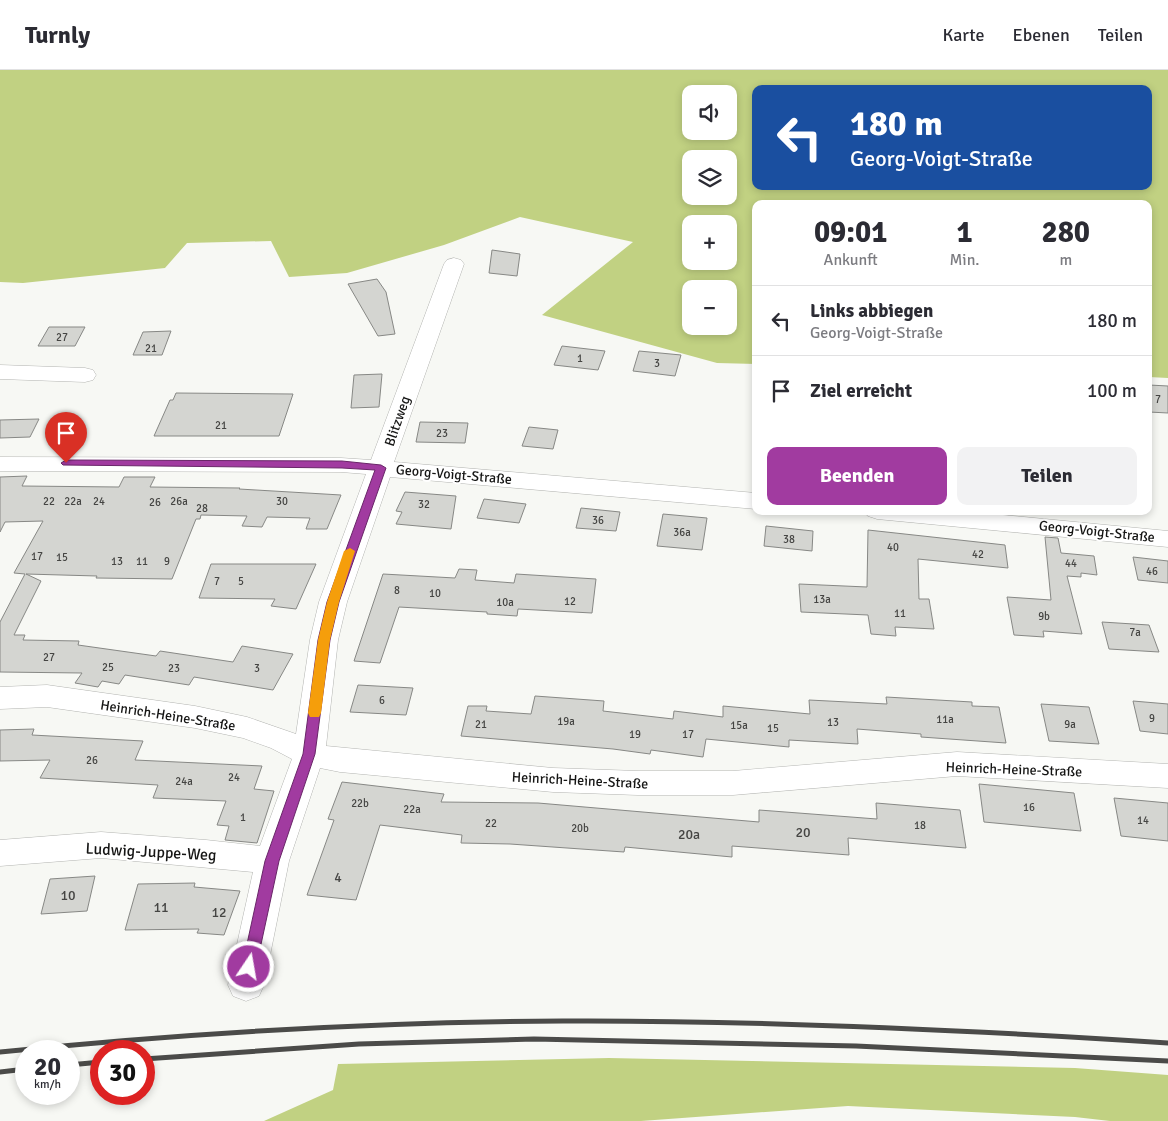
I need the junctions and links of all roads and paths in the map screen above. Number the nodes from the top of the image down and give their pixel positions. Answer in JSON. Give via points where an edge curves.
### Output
{"nodes":[{"id":1,"x":454,"y":264,"type":"dead end"},
{"id":2,"x":0,"y":372,"type":"edge"},
{"id":3,"x":85,"y":375,"type":"dead end"},
{"id":4,"x":0,"y":464,"type":"edge"},
{"id":5,"x":381,"y":468,"type":"junction"},
{"id":6,"x":752,"y":501,"type":"edge"},
{"id":7,"x":920,"y":515,"type":"edge"},
{"id":8,"x":1168,"y":538,"type":"edge"},
{"id":9,"x":0,"y":698,"type":"edge"},
{"id":10,"x":309,"y":754,"type":"junction"},
{"id":11,"x":1168,"y":776,"type":"edge"},
{"id":12,"x":0,"y":853,"type":"edge"},
{"id":13,"x":272,"y":861,"type":"junction"},
{"id":14,"x":246,"y":985,"type":"dead end"}],
"edges":[{"from":1,"to":5,"type":"street","name":"Blitzweg"},
{"from":2,"to":3,"type":"street"},
{"from":4,"to":5,"type":"street","name":"Georg-Voigt-Straße","via":[[342,464]]},
{"from":5,"to":6,"type":"street","name":"Georg-Voigt-Straße"},
{"from":5,"to":10,"type":"street","name":"Blitzweg","via":[[333,602],[324,640]]},
{"from":7,"to":8,"type":"street","name":"Georg-Voigt-Straße"},
{"from":9,"to":10,"type":"street","name":"Heinrich-Heine-Straße","via":[[47,696],[195,717],[247,728]]},
{"from":10,"to":11,"type":"street","name":"Heinrich-Heine-Straße","via":[[451,772],[638,784],[733,783],[957,764]]},
{"from":10,"to":13,"type":"street","name":"Blitzweg"},
{"from":12,"to":13,"type":"street","name":"Ludwig-Juppe-Weg","via":[[101,845]]},
{"from":13,"to":14,"type":"street","name":"Blitzweg"}]}
